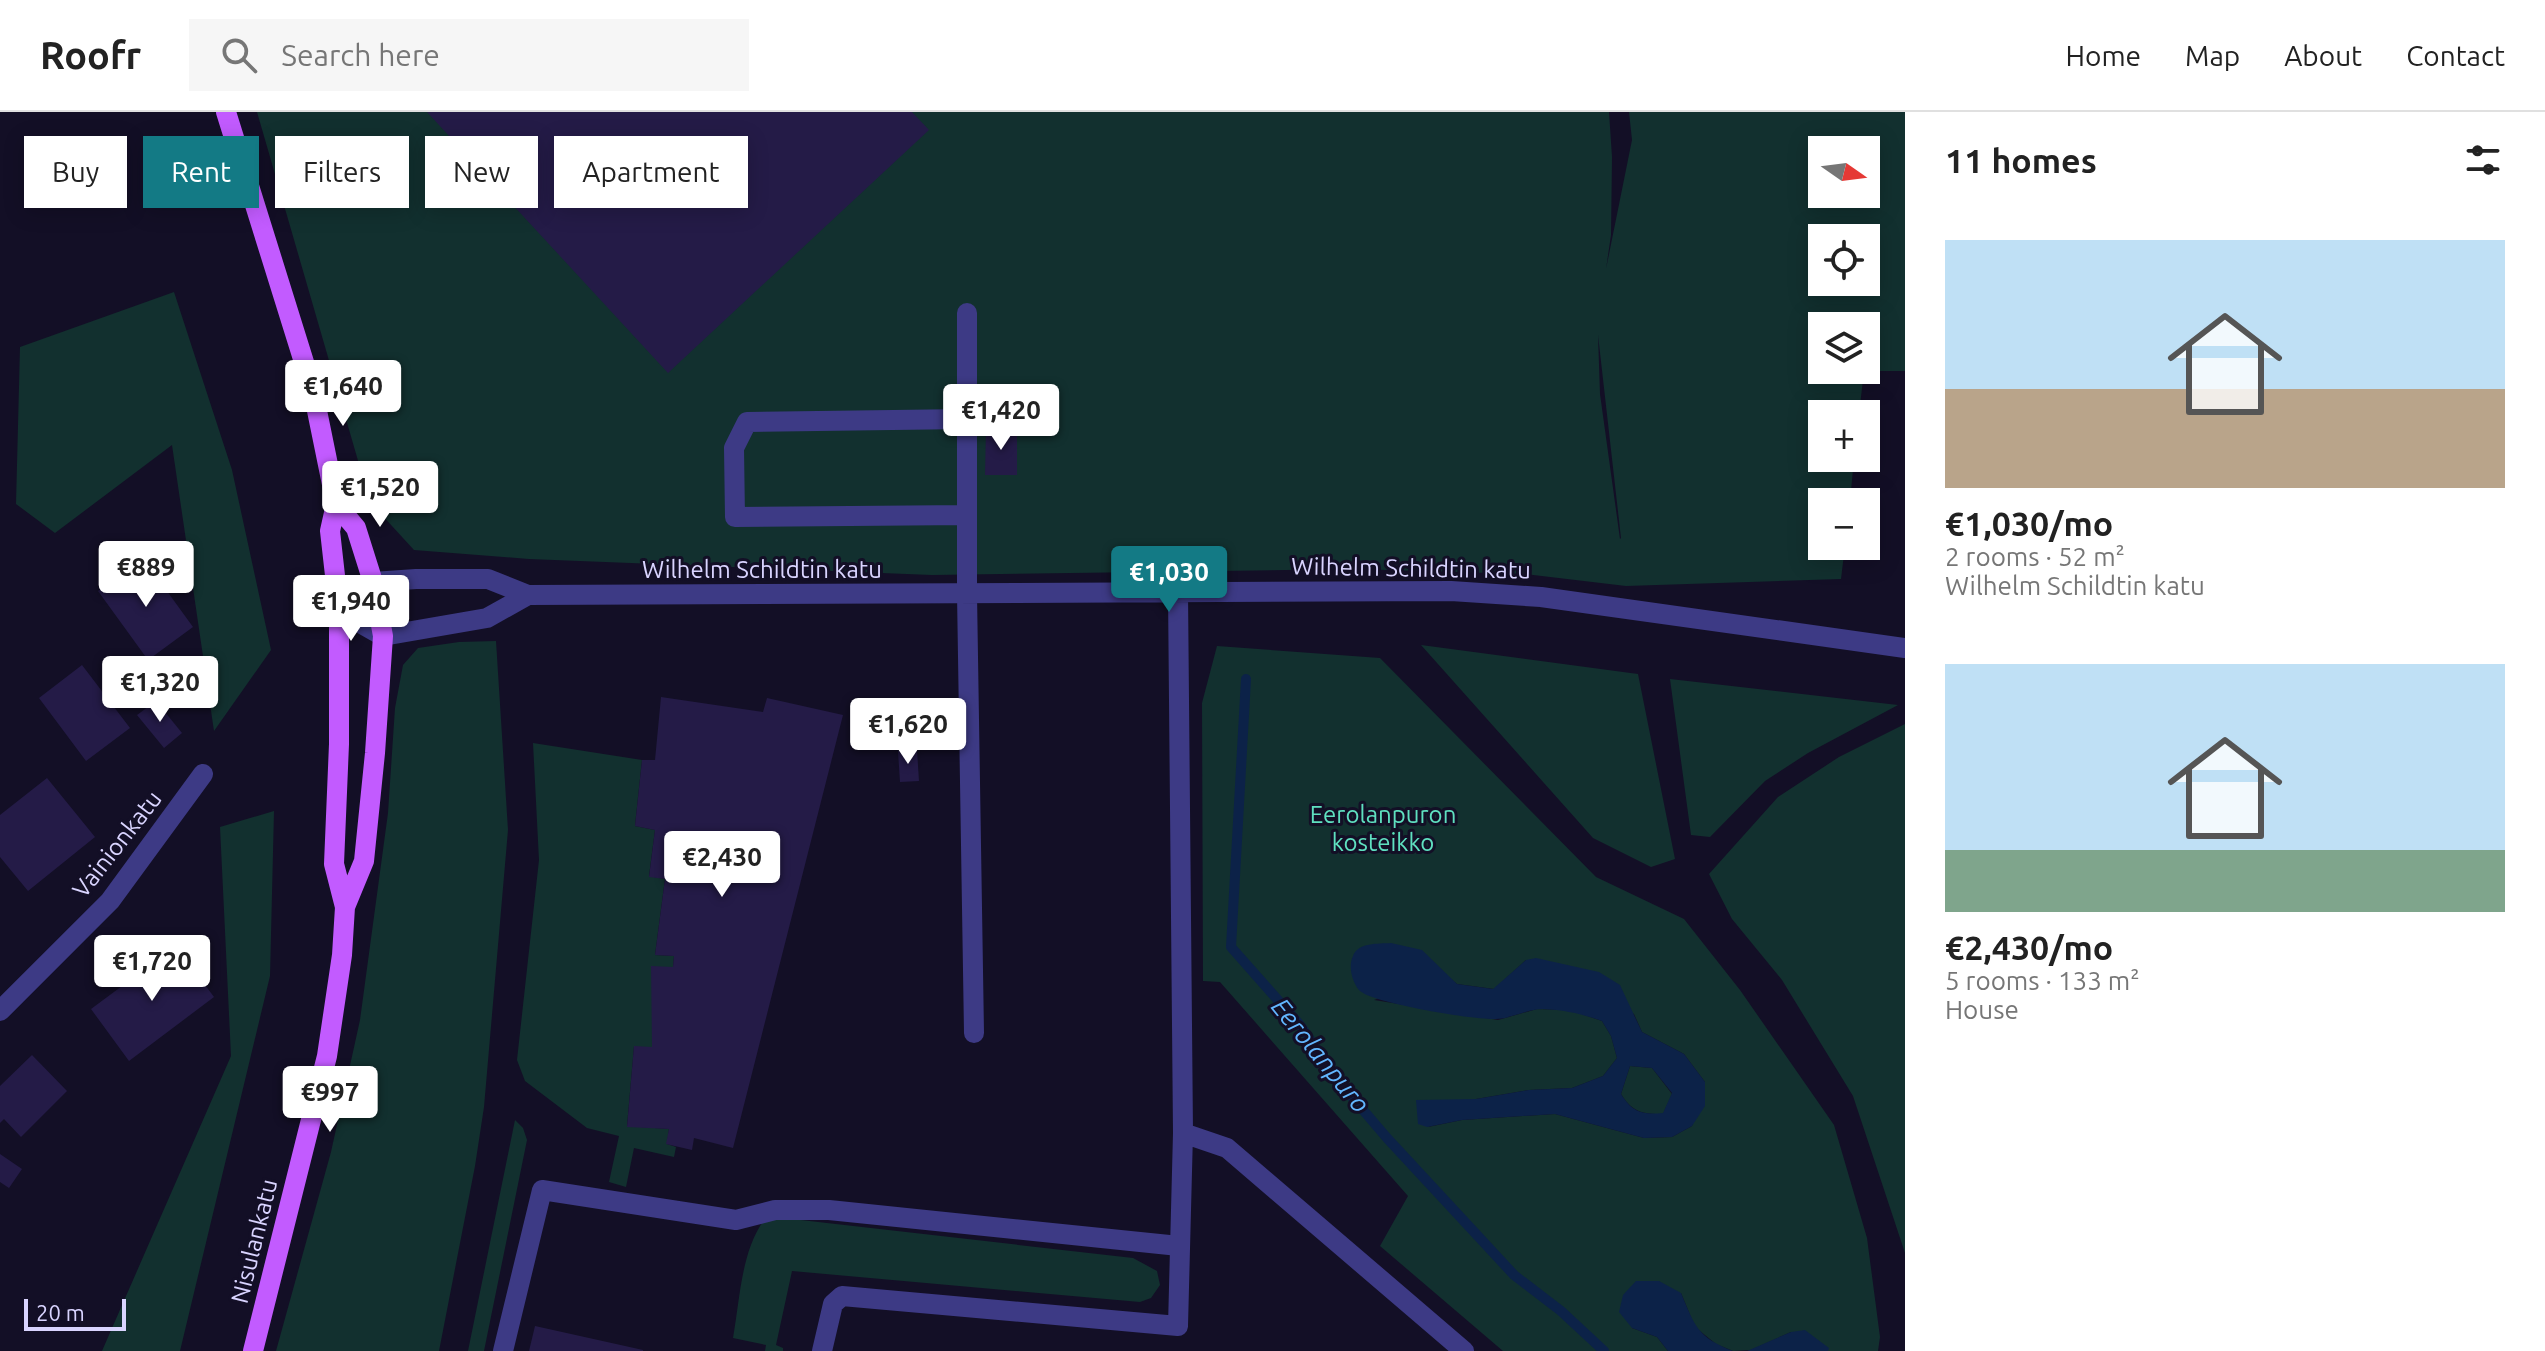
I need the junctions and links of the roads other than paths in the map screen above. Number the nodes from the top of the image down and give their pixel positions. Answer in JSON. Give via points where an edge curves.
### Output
{"nodes":[{"id":1,"x":226,"y":112,"type":"edge"},
{"id":2,"x":967,"y":313,"type":"dead end"},
{"id":3,"x":967,"y":419,"type":"junction"},
{"id":4,"x":336,"y":504,"type":"junction"},
{"id":5,"x":967,"y":515,"type":"junction"},
{"id":6,"x":373,"y":582,"type":"junction"},
{"id":7,"x":1178,"y":592,"type":"junction"},
{"id":8,"x":967,"y":594,"type":"junction"},
{"id":9,"x":528,"y":595,"type":"junction"},
{"id":10,"x":339,"y":611,"type":"junction"},
{"id":11,"x":383,"y":636,"type":"junction"},
{"id":12,"x":1905,"y":648,"type":"edge"},
{"id":13,"x":203,"y":774,"type":"dead end"},
{"id":14,"x":345,"y":907,"type":"junction"},
{"id":15,"x":0,"y":1011,"type":"edge"},
{"id":16,"x":974,"y":1033,"type":"dead end"},
{"id":17,"x":1183,"y":1133,"type":"junction"},
{"id":18,"x":1179,"y":1246,"type":"junction"},
{"id":19,"x":253,"y":1351,"type":"edge"},
{"id":20,"x":503,"y":1351,"type":"edge"},
{"id":21,"x":822,"y":1351,"type":"edge"},
{"id":22,"x":1464,"y":1351,"type":"edge"}],
"edges":[{"from":1,"to":4,"type":"main road","name":"Nisulankatu","via":[[313,391]]},
{"from":2,"to":3,"type":"street"},
{"from":3,"to":5,"type":"street"},
{"from":3,"to":5,"type":"street","via":[[747,422],[734,448],[735,517]]},
{"from":4,"to":6,"type":"main road","name":"Nisulankatu","via":[[356,528]]},
{"from":4,"to":10,"type":"main road","name":"Nisulankatu","via":[[330,531]]},
{"from":5,"to":8,"type":"street"},
{"from":6,"to":9,"type":"street","name":"Wilhelm Schildtin katu","via":[[488,579]]},
{"from":6,"to":10,"type":"street"},
{"from":6,"to":11,"type":"main road","name":"Nisulankatu"},
{"from":7,"to":8,"type":"street","name":"Wilhelm Schildtin katu"},
{"from":7,"to":12,"type":"street","name":"Wilhelm Schildtin katu","via":[[1420,590],[1526,596]]},
{"from":7,"to":17,"type":"street"},
{"from":8,"to":9,"type":"street","name":"Wilhelm Schildtin katu"},
{"from":8,"to":16,"type":"street"},
{"from":9,"to":11,"type":"street","name":"Wilhelm Schildtin katu","via":[[487,618]]},
{"from":10,"to":11,"type":"street"},
{"from":10,"to":14,"type":"main road","name":"Nisulankatu","via":[[334,864]]},
{"from":11,"to":14,"type":"main road","name":"Nisulankatu","via":[[364,861]]},
{"from":13,"to":15,"type":"street","name":"Vainionkatu","via":[[110,901]]},
{"from":14,"to":19,"type":"main road","name":"Nisulankatu","via":[[327,1056]]},
{"from":17,"to":18,"type":"street"},
{"from":17,"to":22,"type":"street","via":[[1227,1148]]},
{"from":18,"to":20,"type":"street","via":[[829,1210],[775,1210],[736,1220],[542,1190]]},
{"from":18,"to":21,"type":"street","via":[[1178,1326],[842,1296],[833,1304]]}]}
